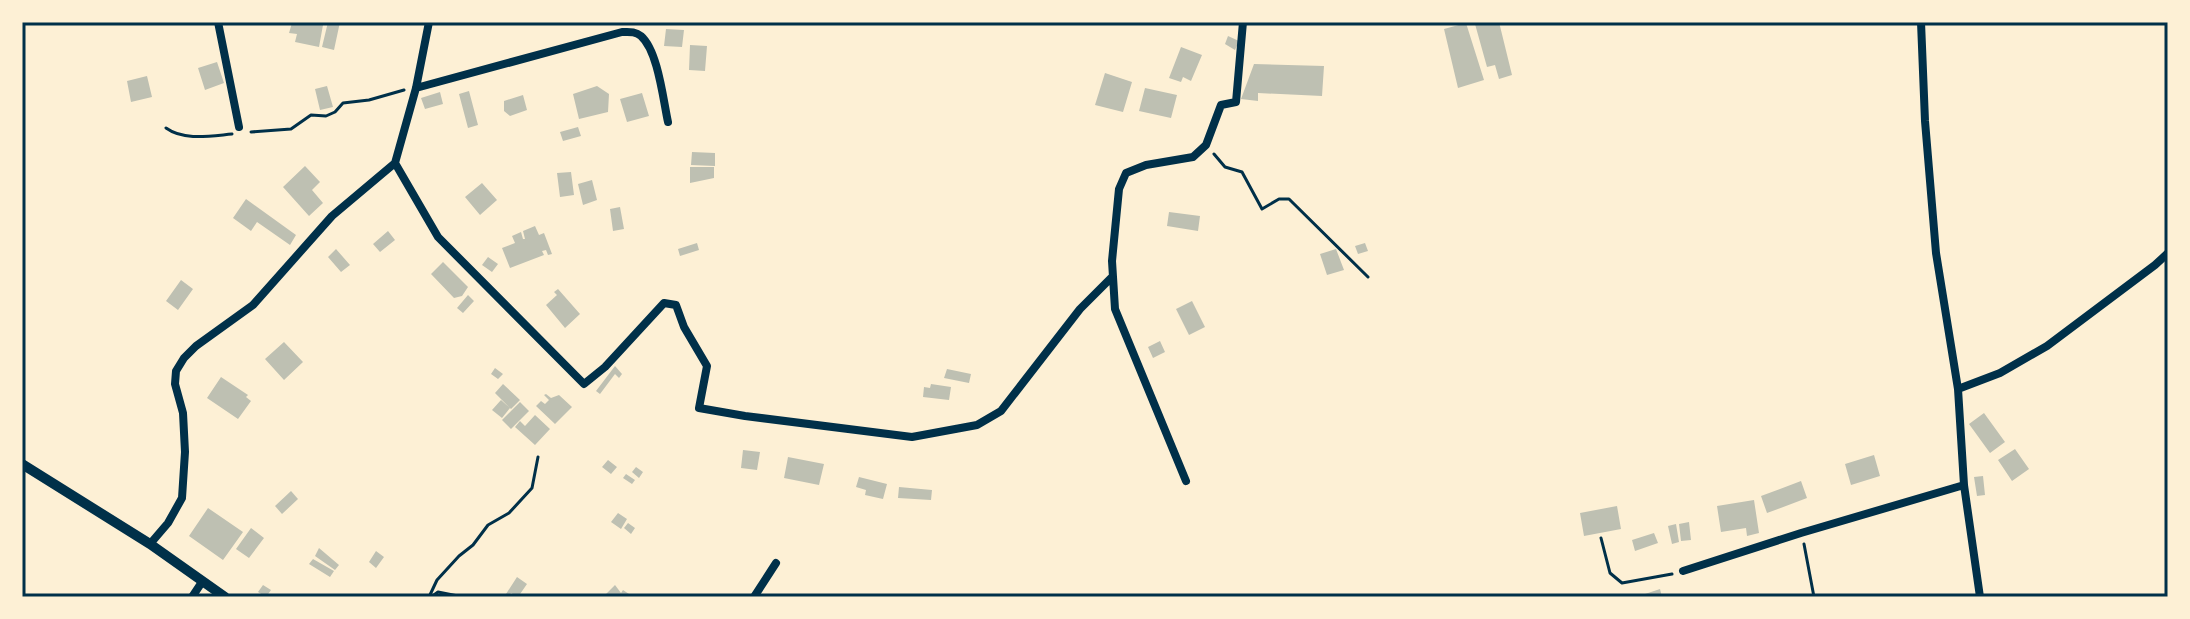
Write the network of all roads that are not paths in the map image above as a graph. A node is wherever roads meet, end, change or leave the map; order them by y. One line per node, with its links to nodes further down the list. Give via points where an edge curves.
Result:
1 (218, 22): 7 (street)
2 (429, 22): 5 (street)
3 (1243, 22): 10 (street, via 1236,102 1221,105 1206,145 1193,157 1126,173 1119,189)
4 (1921, 22): 11 (street, via 1936,253)
5 (416, 88): 6 (street, via 633,32 652,52); 8 (street)
6 (668, 122)
7 (239, 127)
8 (395, 163): 10 (street, via 438,237 584,384 664,303 676,305 707,366 699,408 745,416 912,437 977,425 1001,411 1080,309); 15 (street, via 332,216 253,305 184,358 175,384 183,413 182,498)
9 (2168, 253): 11 (street, via 2047,346)
10 (1111, 278): 13 (street, via 1115,309)
11 (1958, 389): 14 (street)
12 (22, 464): 15 (street)
13 (1186, 481)
14 (1964, 485): 17 (street); 22 (street)
15 (150, 544): 18 (street)
16 (776, 563): 21 (street)
17 (1683, 571)
18 (202, 582): 19 (street); 20 (street)
19 (192, 597)
20 (225, 597)
21 (754, 597)
22 (1980, 597)

